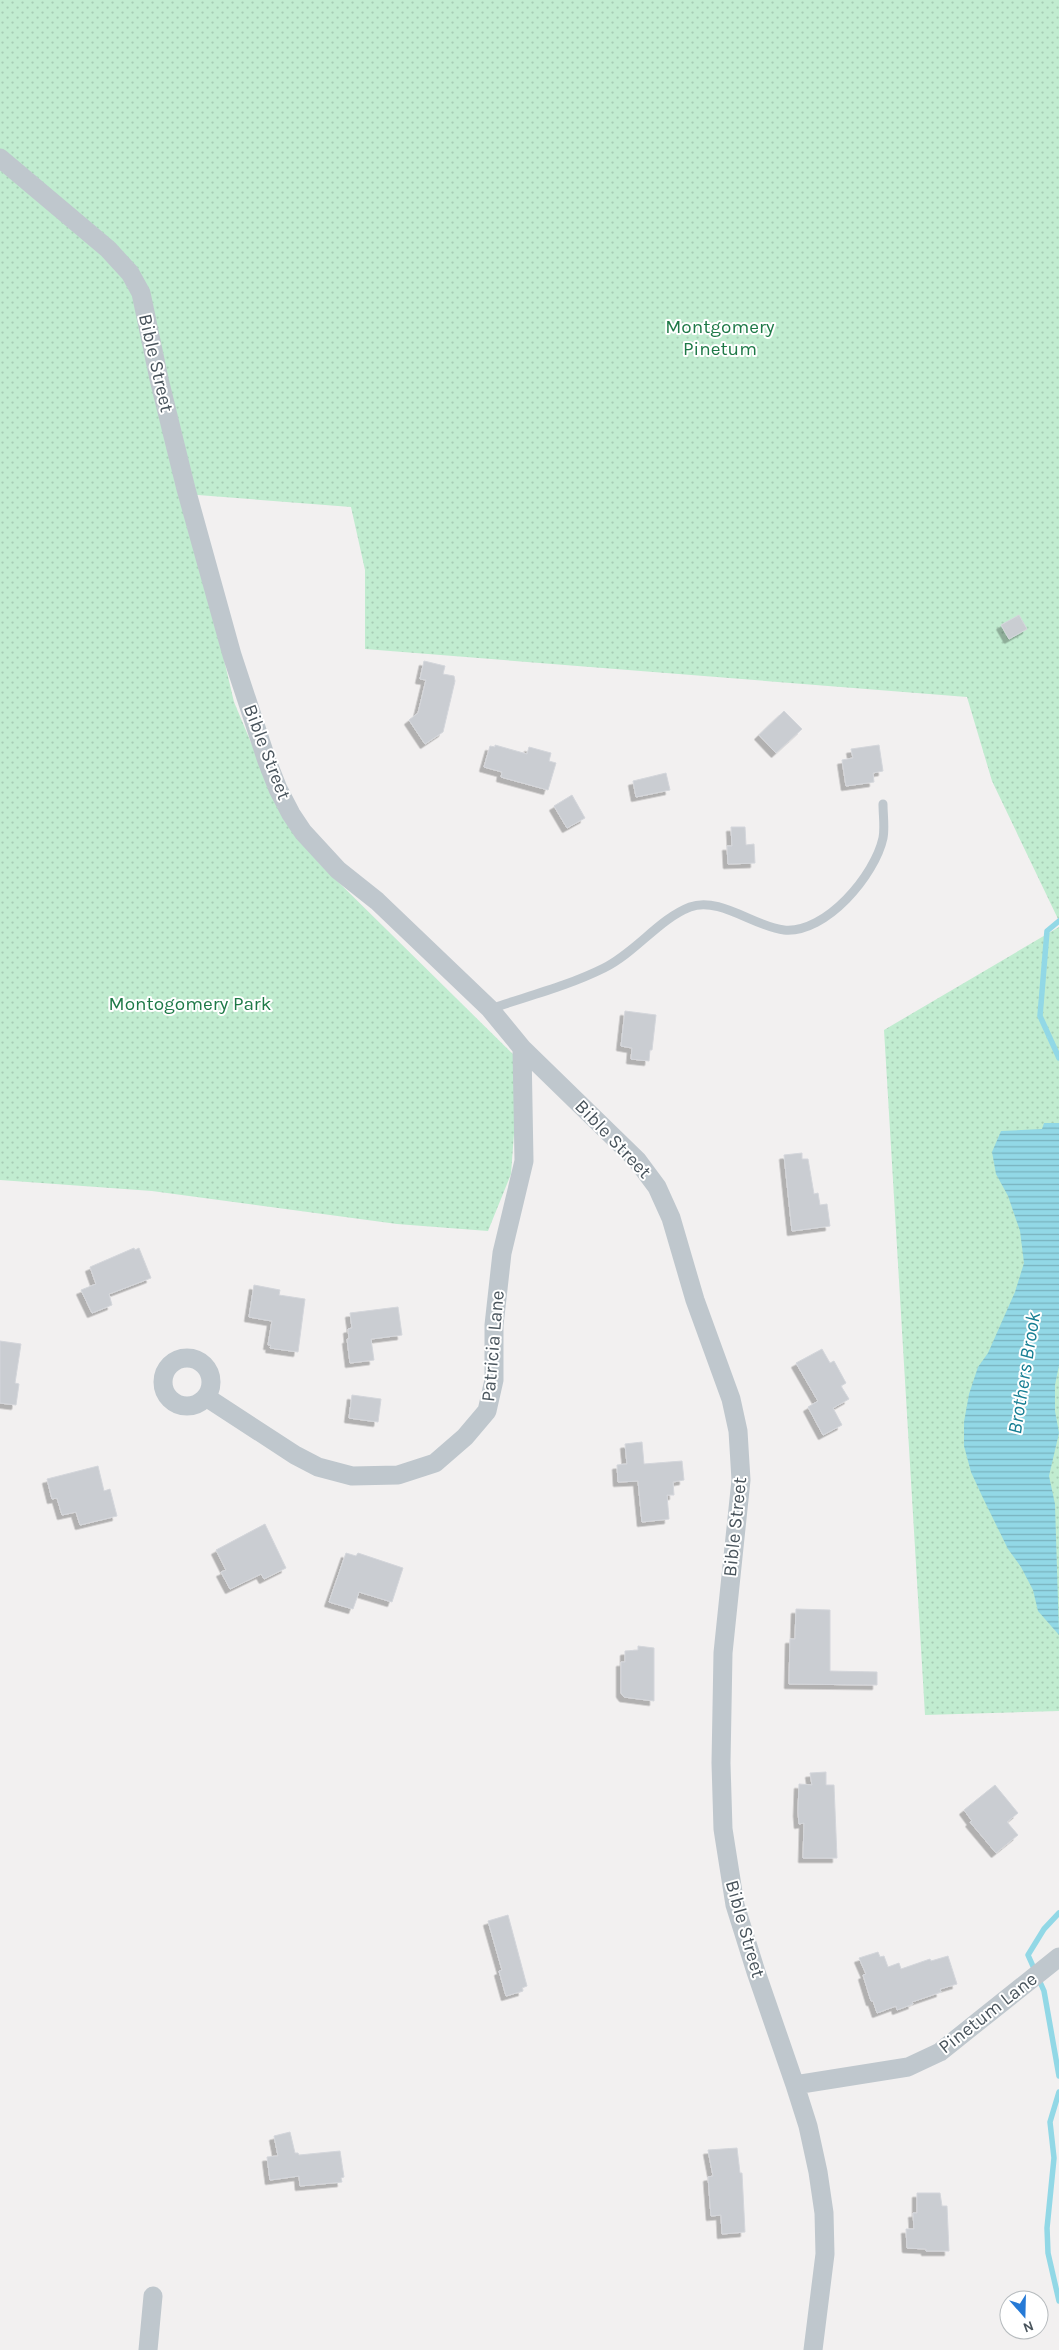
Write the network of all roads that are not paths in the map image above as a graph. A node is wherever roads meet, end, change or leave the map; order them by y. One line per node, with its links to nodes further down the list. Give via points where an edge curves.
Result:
1 (0, 158): 3 (street, Bible Street, via 108,249 130,273 141,293 186,489 227,638 267,761 292,814 338,870 378,901)
2 (884, 804): 3 (lane, via 883,837 873,866 826,917 808,926 784,930 716,906 692,906 670,917 634,949 604,968)
3 (490, 1009): 4 (street, Bible Street)
4 (522, 1048): 5 (street, Patricia Lane, via 524,1160 502,1253 494,1325 494,1380 487,1411 465,1437 434,1463 398,1475 352,1476 318,1467 295,1455); 7 (street, Bible Street, via 631,1154 654,1182 671,1218 695,1300 731,1399 738,1432 741,1480 723,1653 722,1829 730,1882 740,1919)
5 (206, 1397)
6 (1053, 1961): 7 (street, Pinetum Lane, via 940,2052 908,2067)
7 (796, 2085): 10 (street, Bible Street, via 818,2172 825,2229 824,2272)
8 (153, 2296): 9 (street)
9 (148, 2350)
10 (813, 2350)

